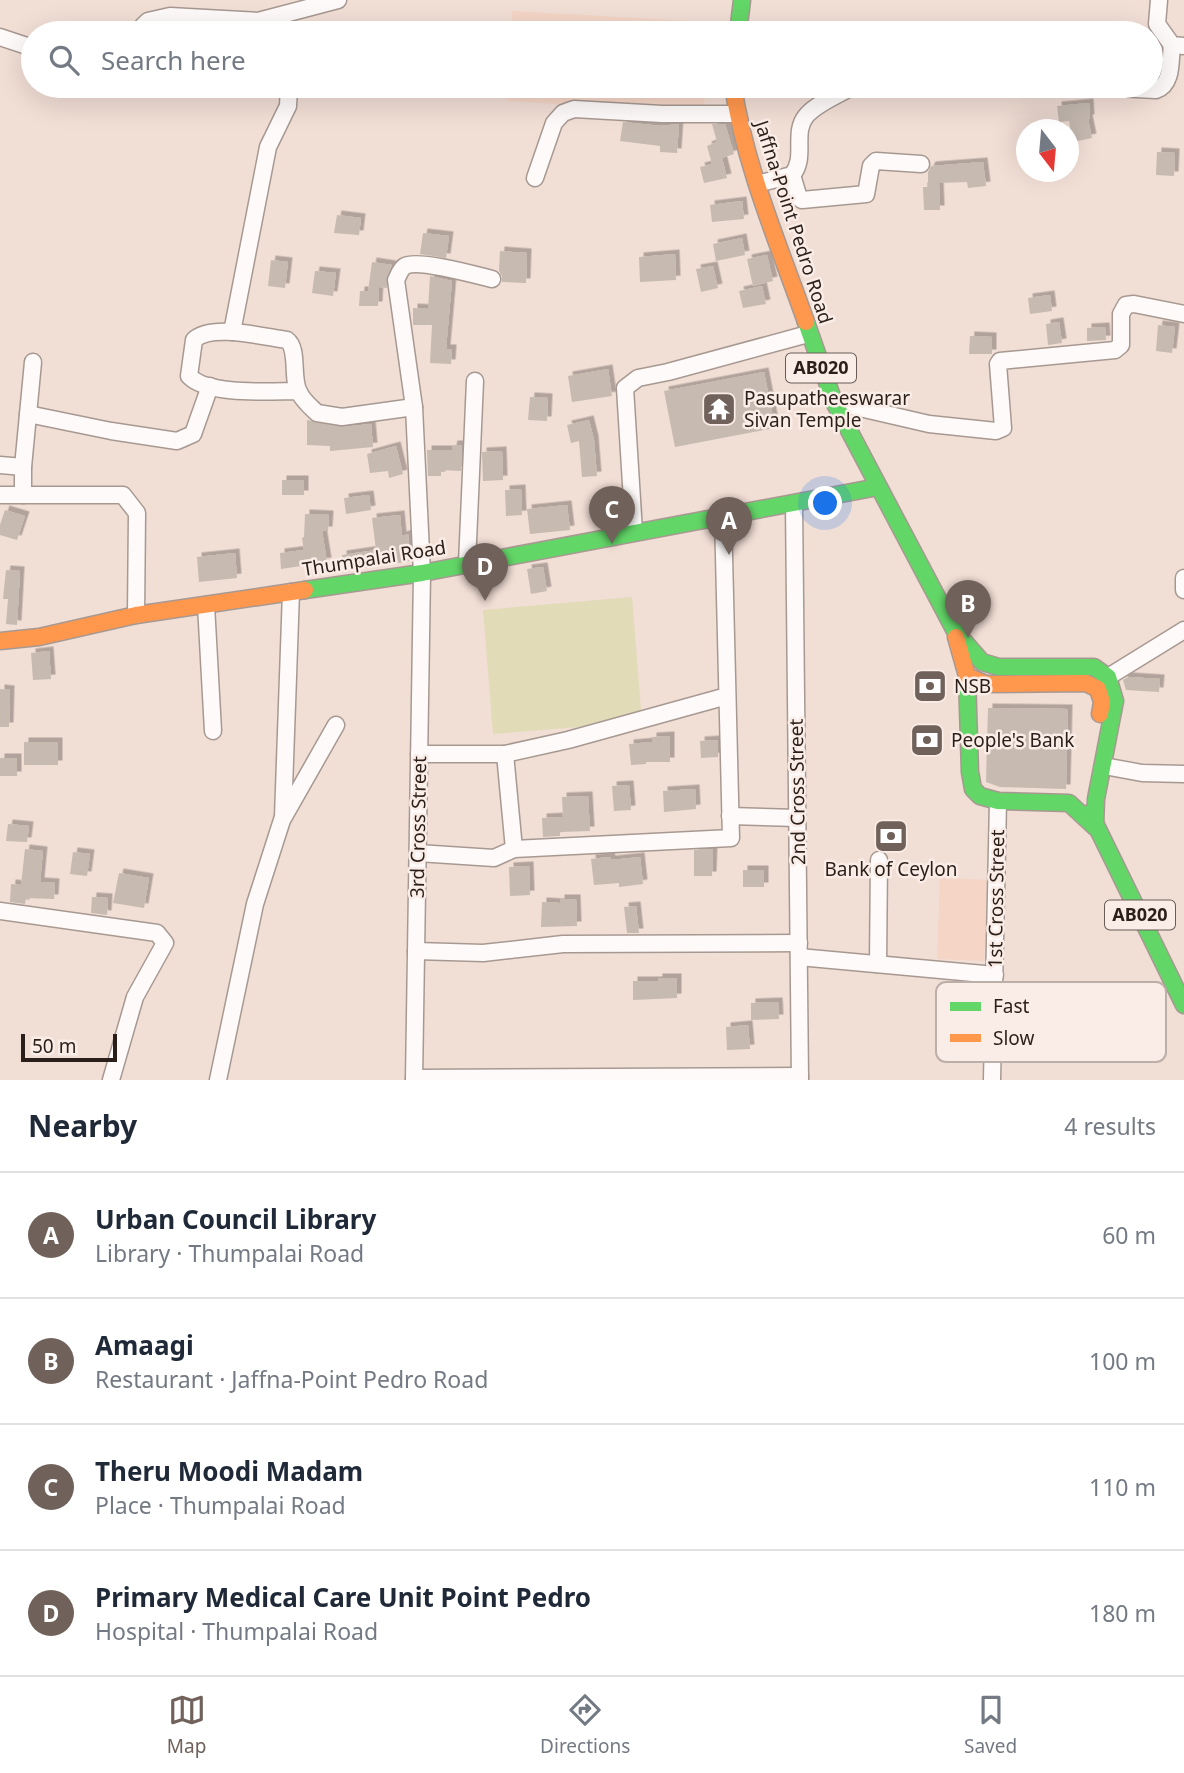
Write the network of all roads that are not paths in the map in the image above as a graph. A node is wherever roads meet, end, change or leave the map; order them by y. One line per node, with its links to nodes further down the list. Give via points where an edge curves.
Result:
1 (338, 0): 4 (street)
2 (742, 0): 9 (main road)
3 (1159, 0): 10 (street)
4 (285, 15): 6 (street); 8 (street)
5 (148, 21): 7 (street, via 170,16)
6 (258, 21)
7 (258, 21)
8 (285, 21)
9 (739, 21)
10 (1157, 21)
11 (1163, 30): 14 (street)
12 (0, 37): 13 (street)
13 (21, 44)
14 (1178, 45): 15 (street)
15 (1163, 88)
16 (288, 98): 26 (street, via 268,147)
17 (735, 98): 19 (main road, Jaffna-Point Pedro Road / AB020)
18 (832, 98): 21 (street, via 812,110 800,125 800,163)
19 (737, 114): 22 (street, via 574,109 554,123); 23 (main road, Jaffna-Point Pedro Road / AB020)
20 (921, 164): 21 (street, via 876,161 866,194 814,199 799,198)
21 (792, 175): 23 (street)
22 (535, 178)
23 (757, 184): 27 (main road, Jaffna-Point Pedro Road / AB020)
24 (492, 279): 33 (street, 3rd Cross Street, via 442,267 408,264 401,269 396,280)
25 (1184, 314): 32 (street, via 1126,305 1121,314 1121,345 1115,350 1000,361 1003,428 996,431 929,424)
26 (232, 332): 30 (street, via 205,333 194,340 189,376); 31 (street, via 291,342)
27 (808, 334): 32 (main road, Jaffna-Point Pedro Road / AB020); 42 (street, via 638,379 625,388)
28 (33, 362): 34 (street)
29 (475, 381): 43 (street)
30 (210, 386): 31 (street, via 253,392); 34 (street, via 192,434 177,441)
31 (298, 391): 33 (street, via 317,413 342,417)
32 (834, 402): 37 (main road, Jaffna-Point Pedro Road / AB020)
33 (414, 407): 44 (street, 3rd Cross Street)
34 (28, 414): 36 (street)
35 (0, 465): 36 (street)
36 (23, 467): 39 (street)
37 (878, 486): 40 (main road, Thumpalai Road); 51 (main road, Jaffna-Point Pedro Road / AB020)
38 (0, 495): 39 (street)
39 (23, 495): 49 (street, via 123,495 137,513)
40 (794, 504): 41 (main road, Thumpalai Road); 64 (street, 2nd Cross Street)
41 (723, 516): 42 (main road, Thumpalai Road); 55 (street)
42 (634, 532): 43 (main road, Thumpalai Road)
43 (467, 564): 44 (main road, Thumpalai Road)
44 (422, 573): 47 (main road, Thumpalai Road); 58 (street, 3rd Cross Street)
45 (1184, 578): 46 (street)
46 (1184, 590)
47 (291, 592): 48 (main road, Thumpalai Road); 65 (street)
48 (206, 605): 49 (main road, Thumpalai Road); 57 (street)
49 (136, 615): 52 (main road, Thumpalai Road)
50 (1184, 630): 54 (street)
51 (955, 631): 53 (main road, Jaffna-Point Pedro Road / AB020); 54 (main road, Jaffna-Point Pedro Road / AB020, via 982,662 999,667 1094,667)
52 (0, 641)
53 (967, 676): 62 (main road, Jaffna-Point Pedro Road / AB020, via 974,789 980,796); 66 (main road, AB020, via 986,684 1086,684 1098,689 1102,702 1084,796)
54 (1108, 677): 60 (main road, AB020, via 1115,701)
55 (727, 696): 59 (street); 63 (street)
56 (337, 725): 65 (street)
57 (213, 731)
58 (419, 754): 59 (street); 68 (street, 3rd Cross Street)
59 (505, 754): 67 (street)
60 (1104, 766): 61 (street); 66 (main road, AB020, via 1096,799)
61 (1184, 774)
62 (998, 801): 66 (main road, AB020, via 1069,803); 74 (street, 1st Cross Street)
63 (730, 816): 64 (street); 67 (street, via 731,838)
64 (797, 818): 71 (street, 2nd Cross Street)
65 (282, 820): 81 (street, via 255,904)
66 (1096, 827): 76 (main road, AB020)
67 (514, 849): 68 (street, via 494,858)
68 (418, 853): 72 (street, 3rd Cross Street)
69 (879, 860): 73 (street)
70 (0, 911): 80 (street, via 157,933 165,943 135,997)
71 (799, 950): 72 (street, via 564,944 483,953); 73 (street); 78 (street, 2nd Cross Street)
72 (416, 951): 79 (street, 3rd Cross Street)
73 (878, 964): 74 (street)
74 (995, 975): 75 (street, 1st Cross Street)
75 (995, 982)
76 (1182, 997)
77 (993, 1062): 82 (street, 1st Cross Street)
78 (800, 1078): 79 (street)
79 (414, 1079)
80 (111, 1080)
81 (218, 1080)
82 (992, 1080)

